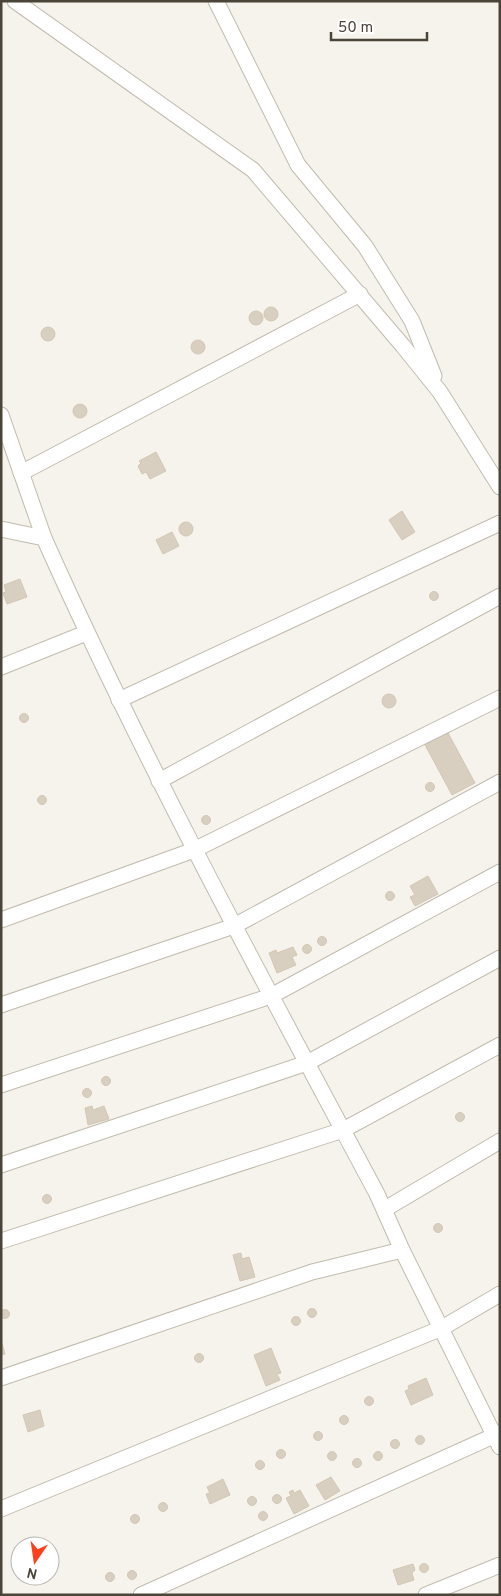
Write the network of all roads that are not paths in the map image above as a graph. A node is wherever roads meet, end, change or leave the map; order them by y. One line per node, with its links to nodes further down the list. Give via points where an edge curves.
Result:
1 (15, 1): 3 (street, via 253,170)
2 (216, 1): 4 (street, via 298,165 365,246 412,320)
3 (360, 294): 4 (street); 6 (street)
4 (440, 392): 7 (street)
5 (1, 415): 6 (street)
6 (21, 473): 10 (street)
7 (500, 488)
8 (500, 523): 15 (street)
9 (1, 529): 10 (street)
10 (44, 538): 12 (street)
11 (500, 596): 16 (street)
12 (86, 633): 13 (street); 15 (street)
13 (1, 667)
14 (500, 698): 18 (street)
15 (119, 700): 16 (street)
16 (159, 781): 18 (street)
17 (500, 782): 21 (street)
18 (194, 850): 20 (street); 21 (street)
19 (500, 872): 23 (street)
20 (1, 920)
21 (234, 926): 23 (street); 24 (street)
22 (500, 958): 26 (street)
23 (271, 996): 26 (street); 27 (street)
24 (1, 1005)
25 (500, 1045): 28 (street)
26 (307, 1063): 28 (street); 30 (street)
27 (1, 1085)
28 (343, 1130): 31 (street); 32 (street)
29 (500, 1141): 31 (street)
30 (1, 1165)
31 (384, 1209): 33 (street)
32 (1, 1240)
33 (402, 1250): 35 (street); 36 (street, via 312,1272)
34 (500, 1294): 35 (street)
35 (442, 1328): 37 (street); 38 (street)
36 (1, 1378)
37 (498, 1439): 40 (street)
38 (1, 1508)
39 (500, 1566): 41 (street)
40 (140, 1595)
41 (426, 1595)

